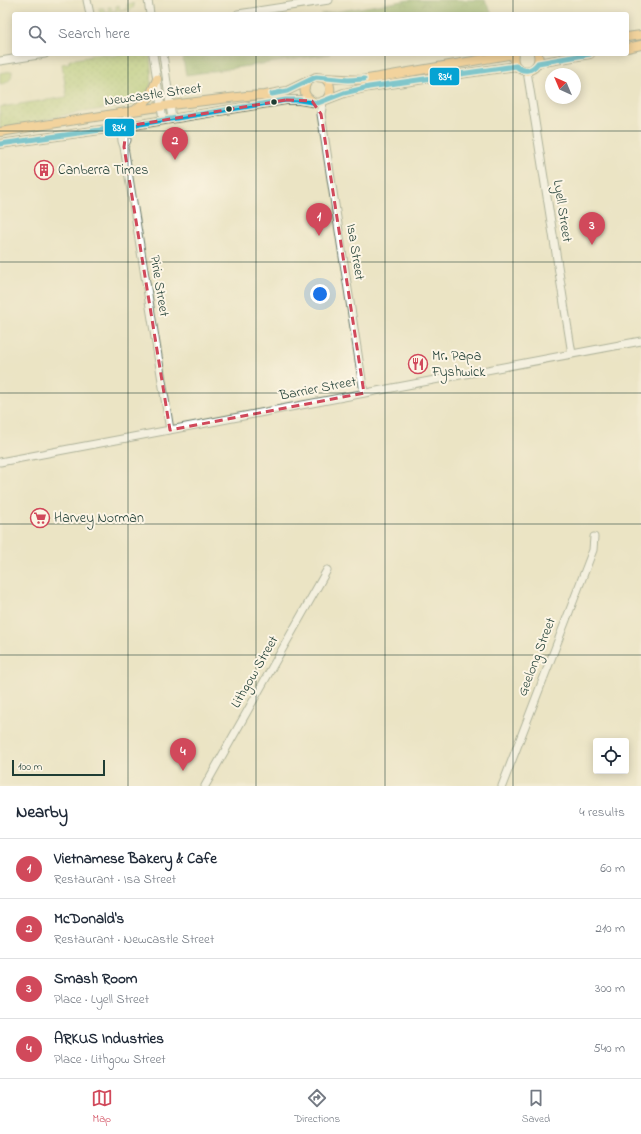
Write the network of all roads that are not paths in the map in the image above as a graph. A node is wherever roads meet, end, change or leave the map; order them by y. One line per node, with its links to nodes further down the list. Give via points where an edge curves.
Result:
1 (88, 0): 4 (street)
2 (148, 0): 5 (street)
3 (329, 0): 6 (street)
4 (90, 12)
5 (150, 12)
6 (251, 12)
7 (641, 35): 8 (main road)
8 (629, 37)
9 (641, 45): 10 (main road)
10 (629, 48)
11 (32, 56): 18 (street)
12 (153, 56): 23 (street)
13 (163, 56): 27 (street)
14 (502, 56): 22 (main road, Newcastle Street, via 362,80)
15 (514, 56): 20 (main road)
16 (538, 56): 19 (main road)
17 (578, 56): 19 (main road)
18 (0, 61)
19 (538, 63): 21 (main road)
20 (516, 66): 21 (main road); 25 (main road, Newcastle Street, via 370,87)
21 (527, 71): 38 (street, Lyell Street)
22 (324, 78): 24 (main road, Newcastle Street, via 316,77); 25 (main road, via 330,89)
23 (157, 79): 28 (street); 29 (main road, via 149,98)
24 (308, 81): 26 (main road, via 304,92); 27 (main road, Newcastle Street, via 271,94)
25 (324, 101): 26 (main road, Newcastle Street); 30 (street, Isa Street)
26 (312, 102): 30 (street, Isa Street); 32 (main road, Newcastle Street, via 286,100)
27 (171, 105): 28 (main road, Newcastle Street); 32 (street)
28 (161, 106): 29 (main road, Newcastle Street); 33 (street)
29 (133, 111): 31 (main road, Newcastle Street); 34 (street)
30 (321, 114): 39 (street, Isa Street)
31 (106, 115): 34 (street); 35 (main road, Newcastle Street)
32 (172, 119): 33 (main road, Newcastle Street)
33 (163, 120): 34 (main road, Newcastle Street)
34 (122, 127): 36 (main road, Newcastle Street); 40 (street, Pirie Street, via 126,131 124,147)
35 (0, 132)
36 (0, 144)
37 (641, 341): 38 (street, Barrier Street)
38 (572, 354): 39 (street, Barrier Street)
39 (364, 393): 40 (street, Barrier Street)
40 (170, 430): 41 (street, Barrier Street)
41 (0, 462)
42 (594, 537): 45 (street, Geelong Street, via 592,550)
43 (328, 570): 44 (street, Lithgow Street)
44 (205, 786)
45 (502, 786)

